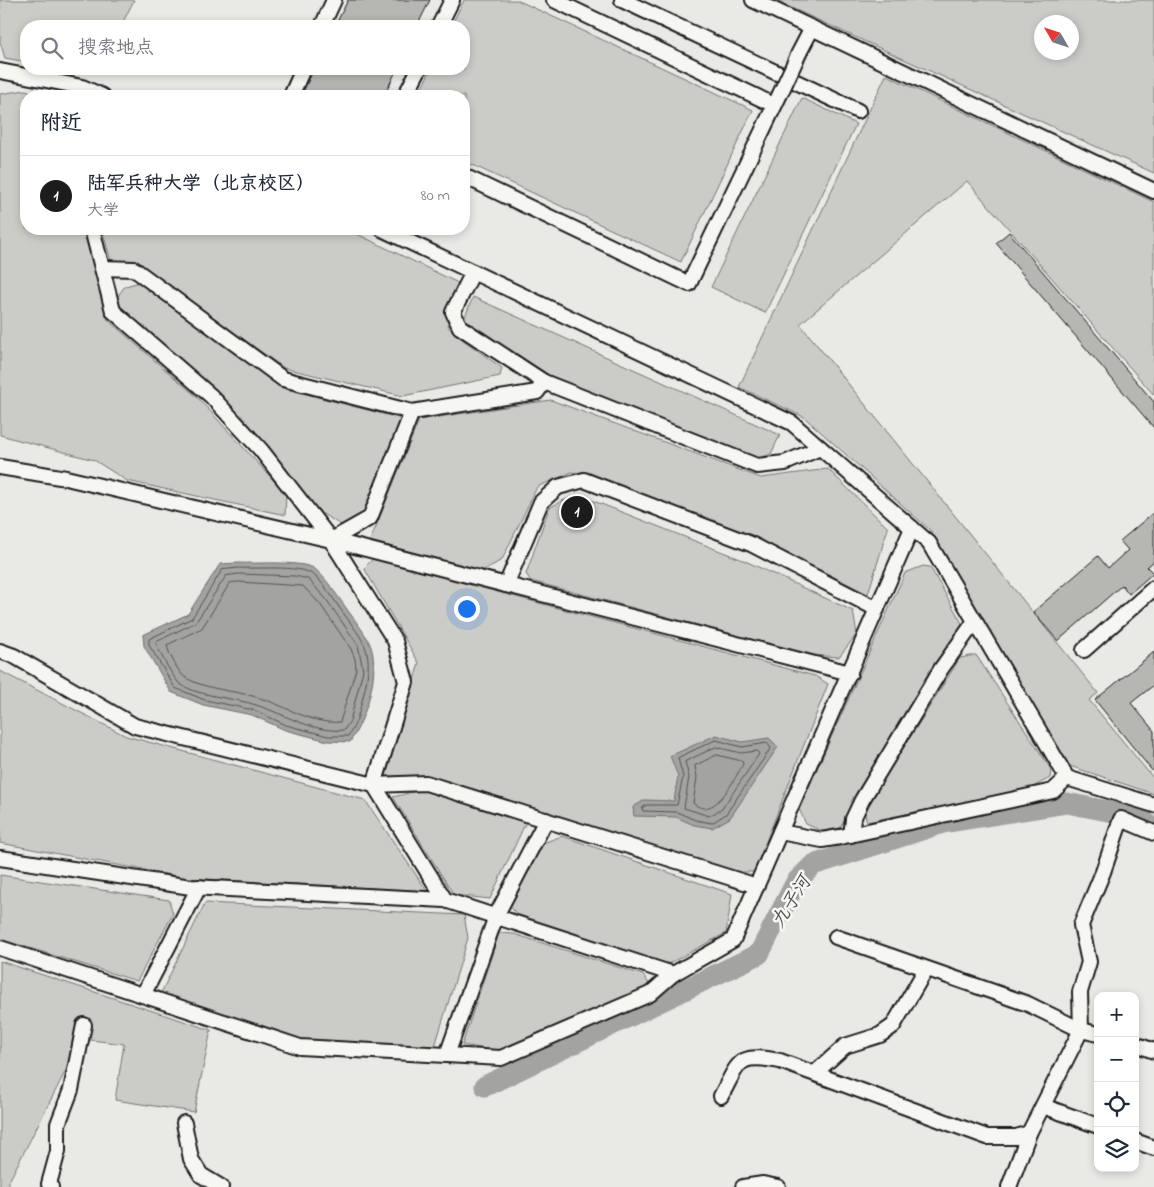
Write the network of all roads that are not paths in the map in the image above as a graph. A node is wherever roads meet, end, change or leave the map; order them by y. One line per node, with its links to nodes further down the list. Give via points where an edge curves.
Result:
1 (334, 0): 6 (street)
2 (452, 0): 7 (street)
3 (554, 0): 17 (street)
4 (622, 0): 18 (street)
5 (753, 0): 8 (street)
6 (325, 20)
7 (442, 20)
8 (812, 28): 17 (street, bridge); 20 (street)
9 (0, 71): 12 (street)
10 (300, 75): 15 (street)
11 (416, 75): 16 (street)
12 (54, 82): 13 (street); 14 (street)
13 (56, 90)
14 (89, 90)
15 (294, 90)
16 (408, 90)
17 (774, 105): 19 (street, via 689,284)
18 (858, 111)
19 (470, 179)
20 (1154, 191)
21 (94, 235): 23 (street)
22 (395, 235): 24 (street)
23 (102, 268): 26 (street, via 134,269 283,379); 30 (street, via 113,311 211,396 260,450)
24 (473, 272): 25 (street, via 452,312 460,327); 27 (street, via 792,423)
25 (544, 382): 26 (street, via 537,392); 27 (street, via 757,466 785,463)
26 (412, 412): 30 (street, via 370,518)
27 (820, 448): 29 (street)
28 (0, 467): 30 (street, via 66,478)
29 (912, 528): 33 (street); 34 (street, via 929,543)
30 (330, 540): 31 (street); 39 (street, via 395,641 406,682)
31 (506, 585): 33 (street, via 541,502 558,487 584,480 751,544); 37 (street)
32 (1152, 595): 35 (street)
33 (877, 609): 37 (street)
34 (975, 620): 38 (street); 44 (street, via 941,669 862,800 853,819)
35 (1084, 650)
36 (0, 651): 39 (street, via 135,726)
37 (850, 673): 42 (street)
38 (1067, 778): 40 (street); 44 (street, via 1053,791)
39 (374, 785): 41 (street, via 426,783); 48 (street)
40 (1154, 805)
41 (546, 820): 46 (street); 49 (street)
42 (780, 832): 44 (street, via 822,840); 46 (street)
43 (1154, 833): 56 (street, via 1121,819 1081,924 1089,962 1080,992)
44 (851, 835)
45 (0, 858): 47 (street)
46 (757, 886): 53 (street, via 733,940)
47 (199, 887): 48 (street); 54 (street)
48 (445, 900): 49 (street)
49 (496, 916): 53 (street); 60 (street)
50 (836, 937): 52 (street)
51 (0, 948): 54 (street)
52 (926, 969): 56 (street, via 1028,1004); 61 (street, via 893,1026 880,1035 845,1046)
53 (673, 974): 60 (street, via 650,994 502,1058)
54 (143, 995): 60 (street, via 300,1047)
55 (84, 1025): 69 (street, via 71,1090 58,1124 58,1150 49,1184)
56 (1081, 1030): 57 (street); 63 (street)
57 (1094, 1033)
58 (1139, 1045): 59 (street)
59 (1154, 1051)
60 (448, 1055)
61 (815, 1073): 62 (street, via 780,1060 753,1056 738,1064); 66 (street, via 987,1137 1016,1137)
62 (721, 1096)
63 (1043, 1106): 65 (street); 66 (street)
64 (184, 1123): 70 (street, via 191,1159 201,1174)
65 (1094, 1125)
66 (1029, 1133): 73 (street)
67 (1139, 1142): 68 (street)
68 (1154, 1148)
69 (51, 1187)
70 (221, 1187)
71 (743, 1187): 72 (street, via 763,1184)
72 (778, 1187)
73 (1009, 1187)

